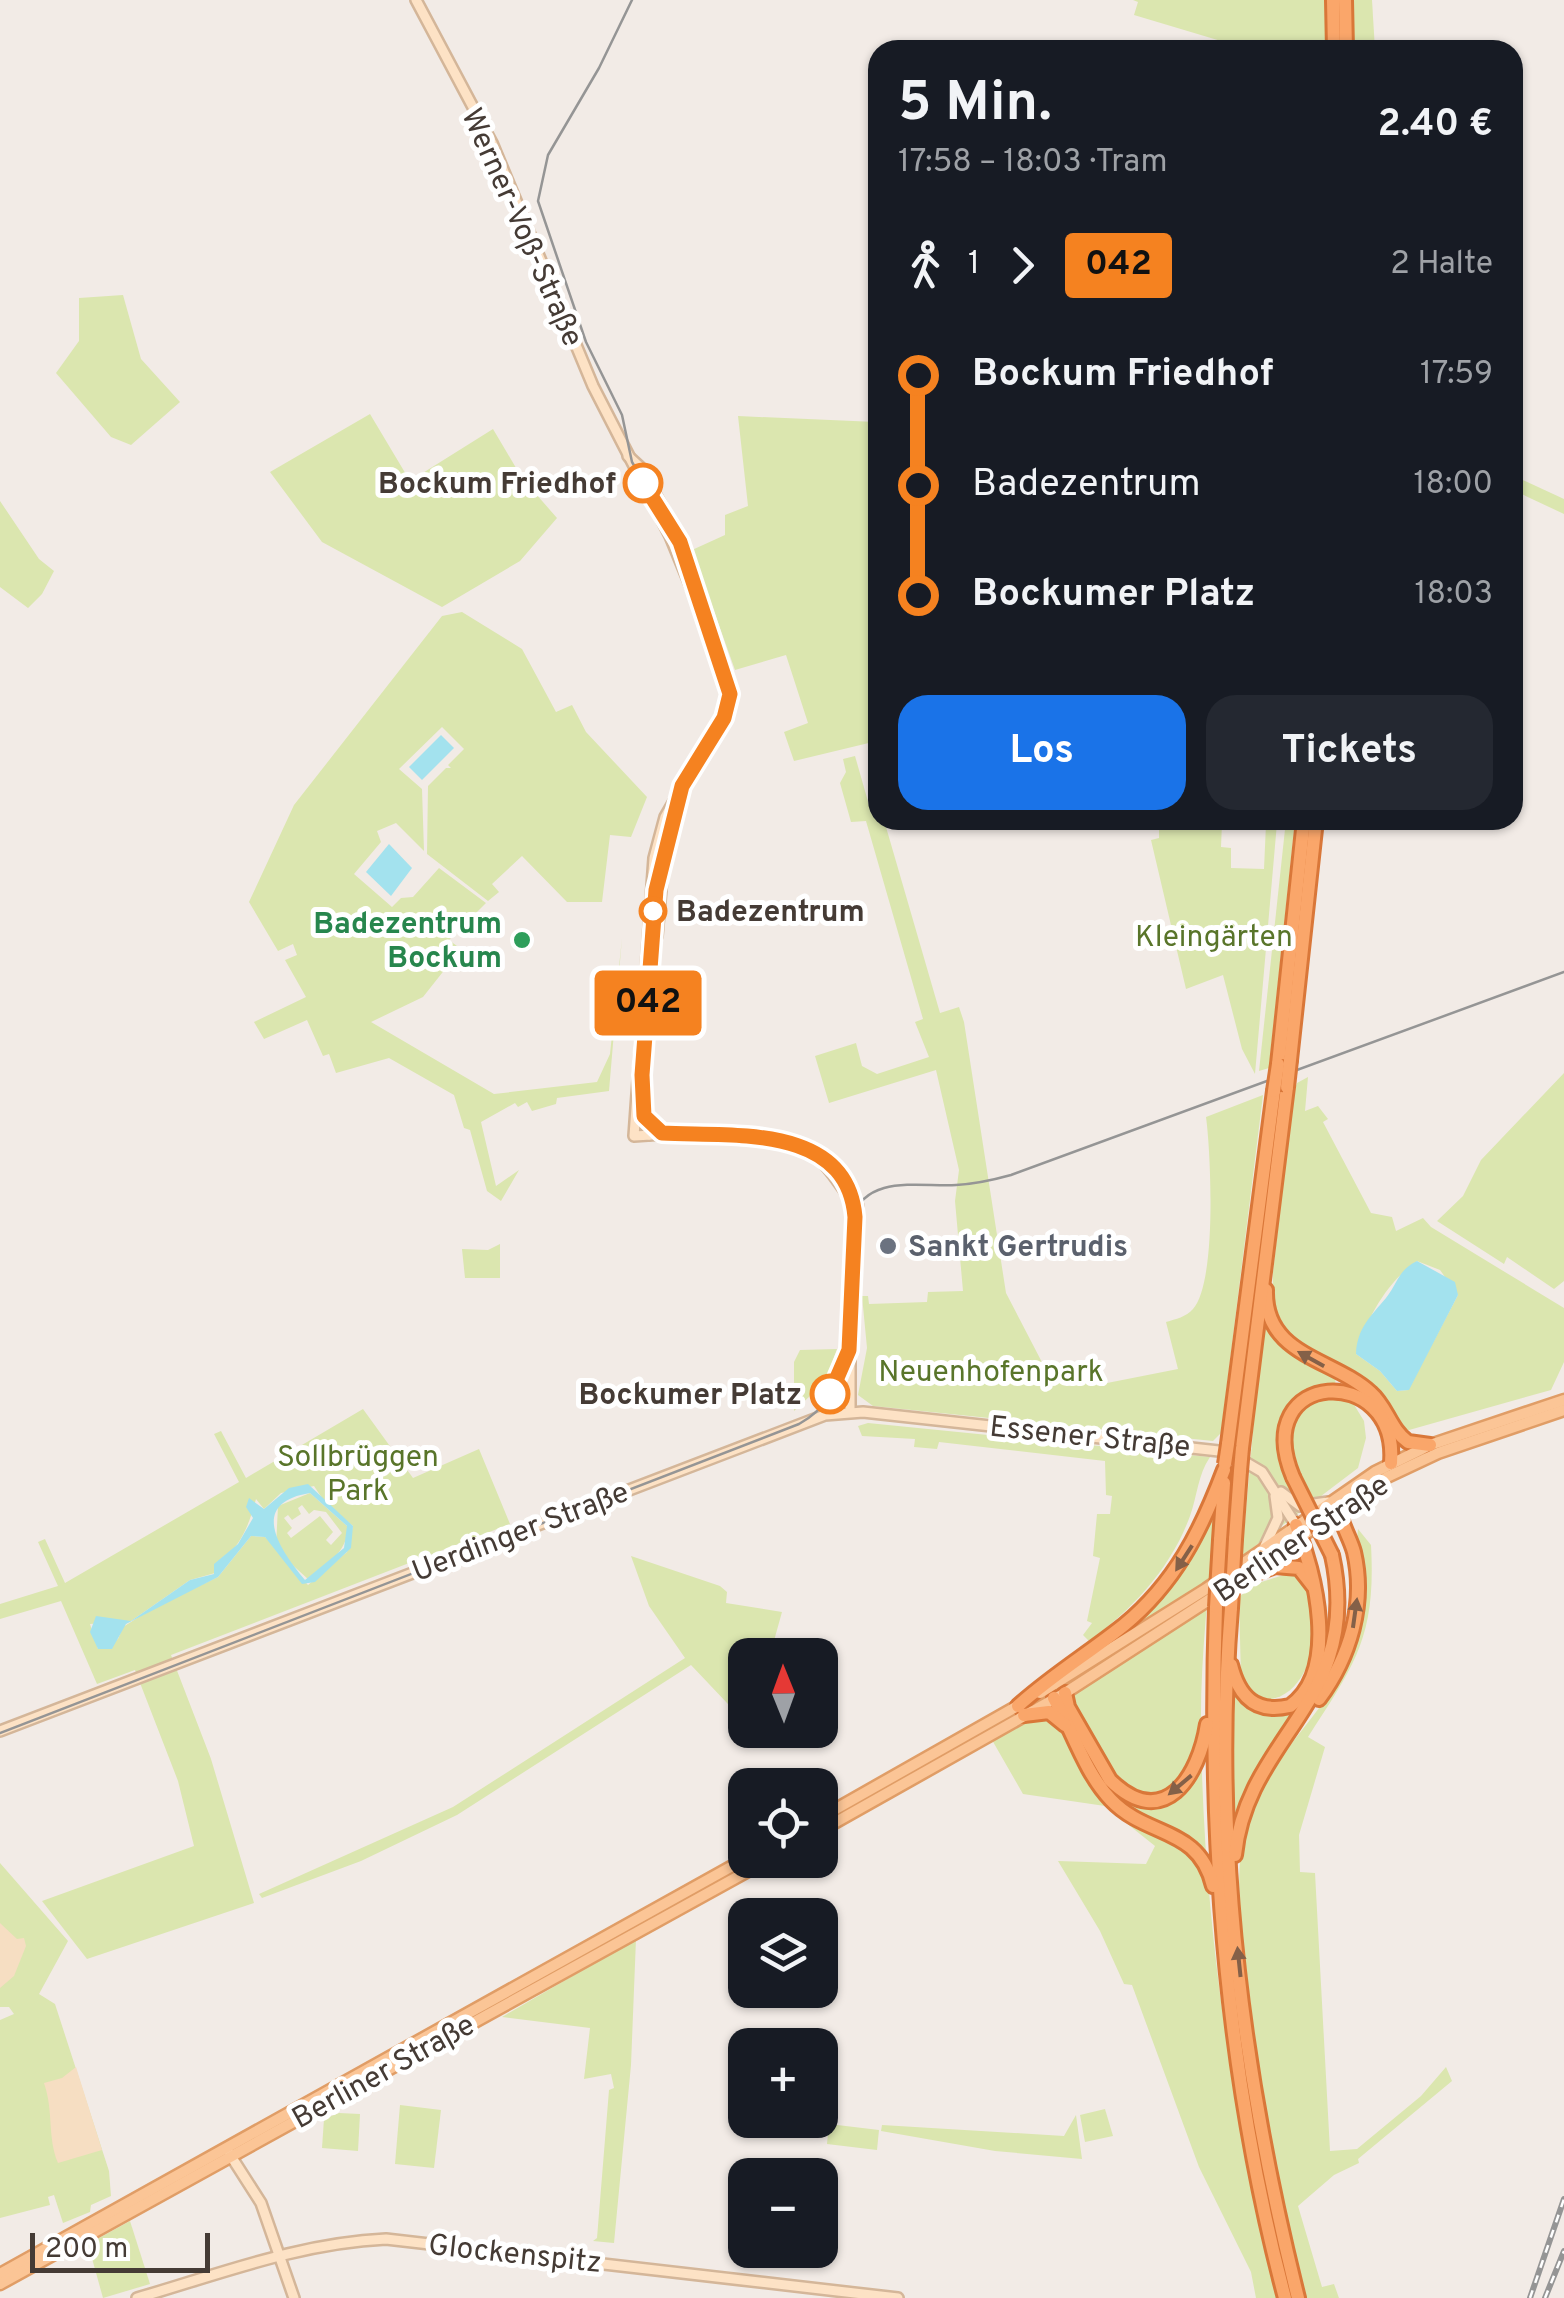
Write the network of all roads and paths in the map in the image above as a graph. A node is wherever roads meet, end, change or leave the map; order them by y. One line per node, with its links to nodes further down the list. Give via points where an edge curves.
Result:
1 (416, 0): 9 (main road, Werner-Voß-Straße, via 492,144 588,376 678,534 727,684 728,702 665,817 654,858)
2 (1333, 0): 4 (highway)
3 (1345, 0): 5 (highway)
4 (1334, 40)
5 (1346, 40)
6 (1303, 830): 8 (highway)
7 (1315, 830): 8 (highway)
8 (1284, 1062): 10 (highway, bridge)
9 (640, 1076): 11 (main road); 11 (main road, via 634,1136)
10 (1280, 1089): 12 (highway); 17 (highway)
11 (649, 1135): 15 (main road, via 796,1146 822,1161 858,1206)
12 (1264, 1261): 16 (highway, one-way to 12, via 1402,1438 1366,1389 1280,1336 1268,1310); 17 (highway)
13 (1564, 1400): 16 (main road, Berliner Straße)
14 (1564, 1410): 21 (main road, Berliner Straße, via 1438,1453)
15 (850, 1412): 20 (main road, Essener Straße, via 1214,1448 1251,1464); 31 (main road, Uerdinger Straße, via 774,1432)
16 (1430, 1445): 18 (main road, Berliner Straße)
17 (1235, 1446): 19 (highway, bridge); 25 (highway, bridge, via 1240,1471)
18 (1391, 1463): 21 (main road, Berliner Straße); 32 (highway, bridge, via 1390,1442 1359,1396 1332,1389 1304,1399 1286,1422 1292,1477 1332,1555 1339,1593 1331,1657)
19 (1225, 1467): 28 (highway, bridge); 29 (highway, one-way to 29, via 1195,1541 1160,1591)
20 (1272, 1483): 21 (main road, via 1300,1506); 22 (main road, Essener Straße); 23 (main road, via 1278,1518)
21 (1334, 1505): 22 (main road, Berliner Straße); 32 (highway, one-way to 21, via 1330,1685 1354,1628 1357,1566)
22 (1298, 1530): 23 (main road, Berliner Straße); 24 (main road, Berliner Straße); 26 (highway)
23 (1262, 1551): 27 (main road, Berliner Straße)
24 (1243, 1578): 26 (highway, via 1275,1566 1298,1568 1309,1576); 27 (main road, Berliner Straße)
25 (1232, 1608): 26 (highway, via 1235,1682 1251,1702 1276,1709 1290,1706 1309,1686); 37 (highway, via 1225,1734)
26 (1318, 1611)
27 (1056, 1691): 28 (highway, one-way to 27, via 1196,1771 1172,1795 1146,1799 1110,1780); 29 (main road, Berliner Straße); 30 (highway)
28 (1213, 1697): 38 (highway)
29 (1021, 1710): 30 (highway, via 1049,1712); 33 (main road, Berliner Straße); 34 (main road, Berliner Straße)
30 (1070, 1730): 38 (highway, via 1113,1802 1181,1839 1206,1862)
31 (0, 1731)
32 (1275, 1757): 37 (highway, via 1245,1812)
33 (838, 1808)
34 (838, 1820)
35 (728, 1869): 39 (main road, Berliner Straße)
36 (735, 1878): 39 (main road, Berliner Straße)
37 (1232, 1887): 40 (highway, one-way to 37, via 1246,2037)
38 (1223, 1942): 40 (highway, via 1265,2216)
39 (227, 2152): 41 (main road, via 254,2188); 42 (main road, Berliner Straße); 43 (main road, Berliner Straße)
40 (1277, 2240): 47 (highway); 48 (highway)
41 (280, 2254): 44 (main road, Glockenspitz); 45 (main road); 46 (main road, Glockenspitz, via 386,2239)
42 (0, 2274)
43 (0, 2284)
44 (137, 2298)
45 (294, 2298)
46 (898, 2298)
47 (1285, 2298)
48 (1298, 2298)

